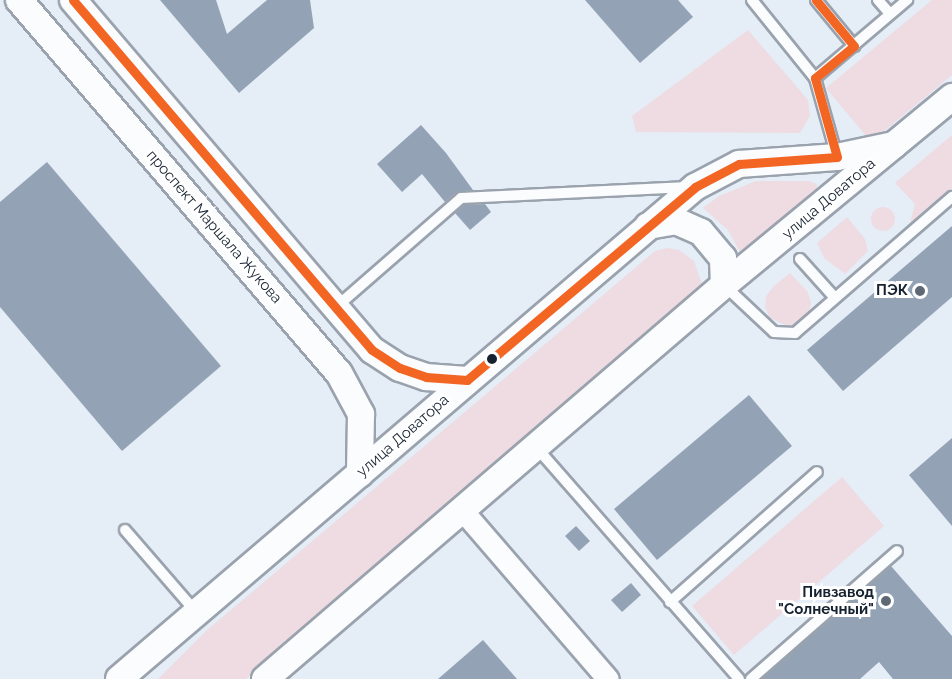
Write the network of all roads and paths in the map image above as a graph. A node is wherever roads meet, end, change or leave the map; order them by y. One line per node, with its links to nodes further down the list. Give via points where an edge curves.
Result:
1 (19, 0): 23 (street, проспект Маршала Жукова, via 339,374 361,414)
2 (73, 0): 19 (street)
3 (752, 0): 9 (lane)
4 (816, 0): 8 (lane)
5 (878, 0): 7 (lane)
6 (907, 0): 7 (lane)
7 (890, 14): 8 (lane)
8 (854, 46): 9 (lane)
9 (815, 78): 12 (lane)
10 (952, 97): 11 (street, улица Доватора)
11 (894, 145): 12 (street, улица Доватора); 17 (street, улица Доватора)
12 (837, 157): 13 (street, улица Доватора, via 739,164)
13 (695, 187): 15 (street, улица Доватора); 19 (lane, via 461,198)
14 (952, 197): 18 (lane)
15 (648, 226): 17 (street, via 676,221 701,232 723,258); 20 (street, улица Доватора)
16 (800, 259): 18 (lane)
17 (724, 285): 18 (lane, via 774,332 795,333); 21 (street, улица Доватора)
18 (835, 298)
19 (334, 309): 20 (street, via 372,350 400,368)
20 (467, 381): 23 (street, улица Доватора)
21 (537, 447): 24 (street, улица Доватора); 27 (lane)
22 (818, 472): 27 (lane)
23 (360, 474): 28 (street, улица Доватора)
24 (462, 510): 30 (street, улица Доватора); 31 (street)
25 (125, 530): 28 (lane)
26 (897, 551): 33 (lane)
27 (670, 602): 32 (lane)
28 (197, 613): 29 (street, улица Доватора)
29 (119, 679)
30 (265, 679)
31 (608, 679)
32 (739, 679)
33 (751, 679)

